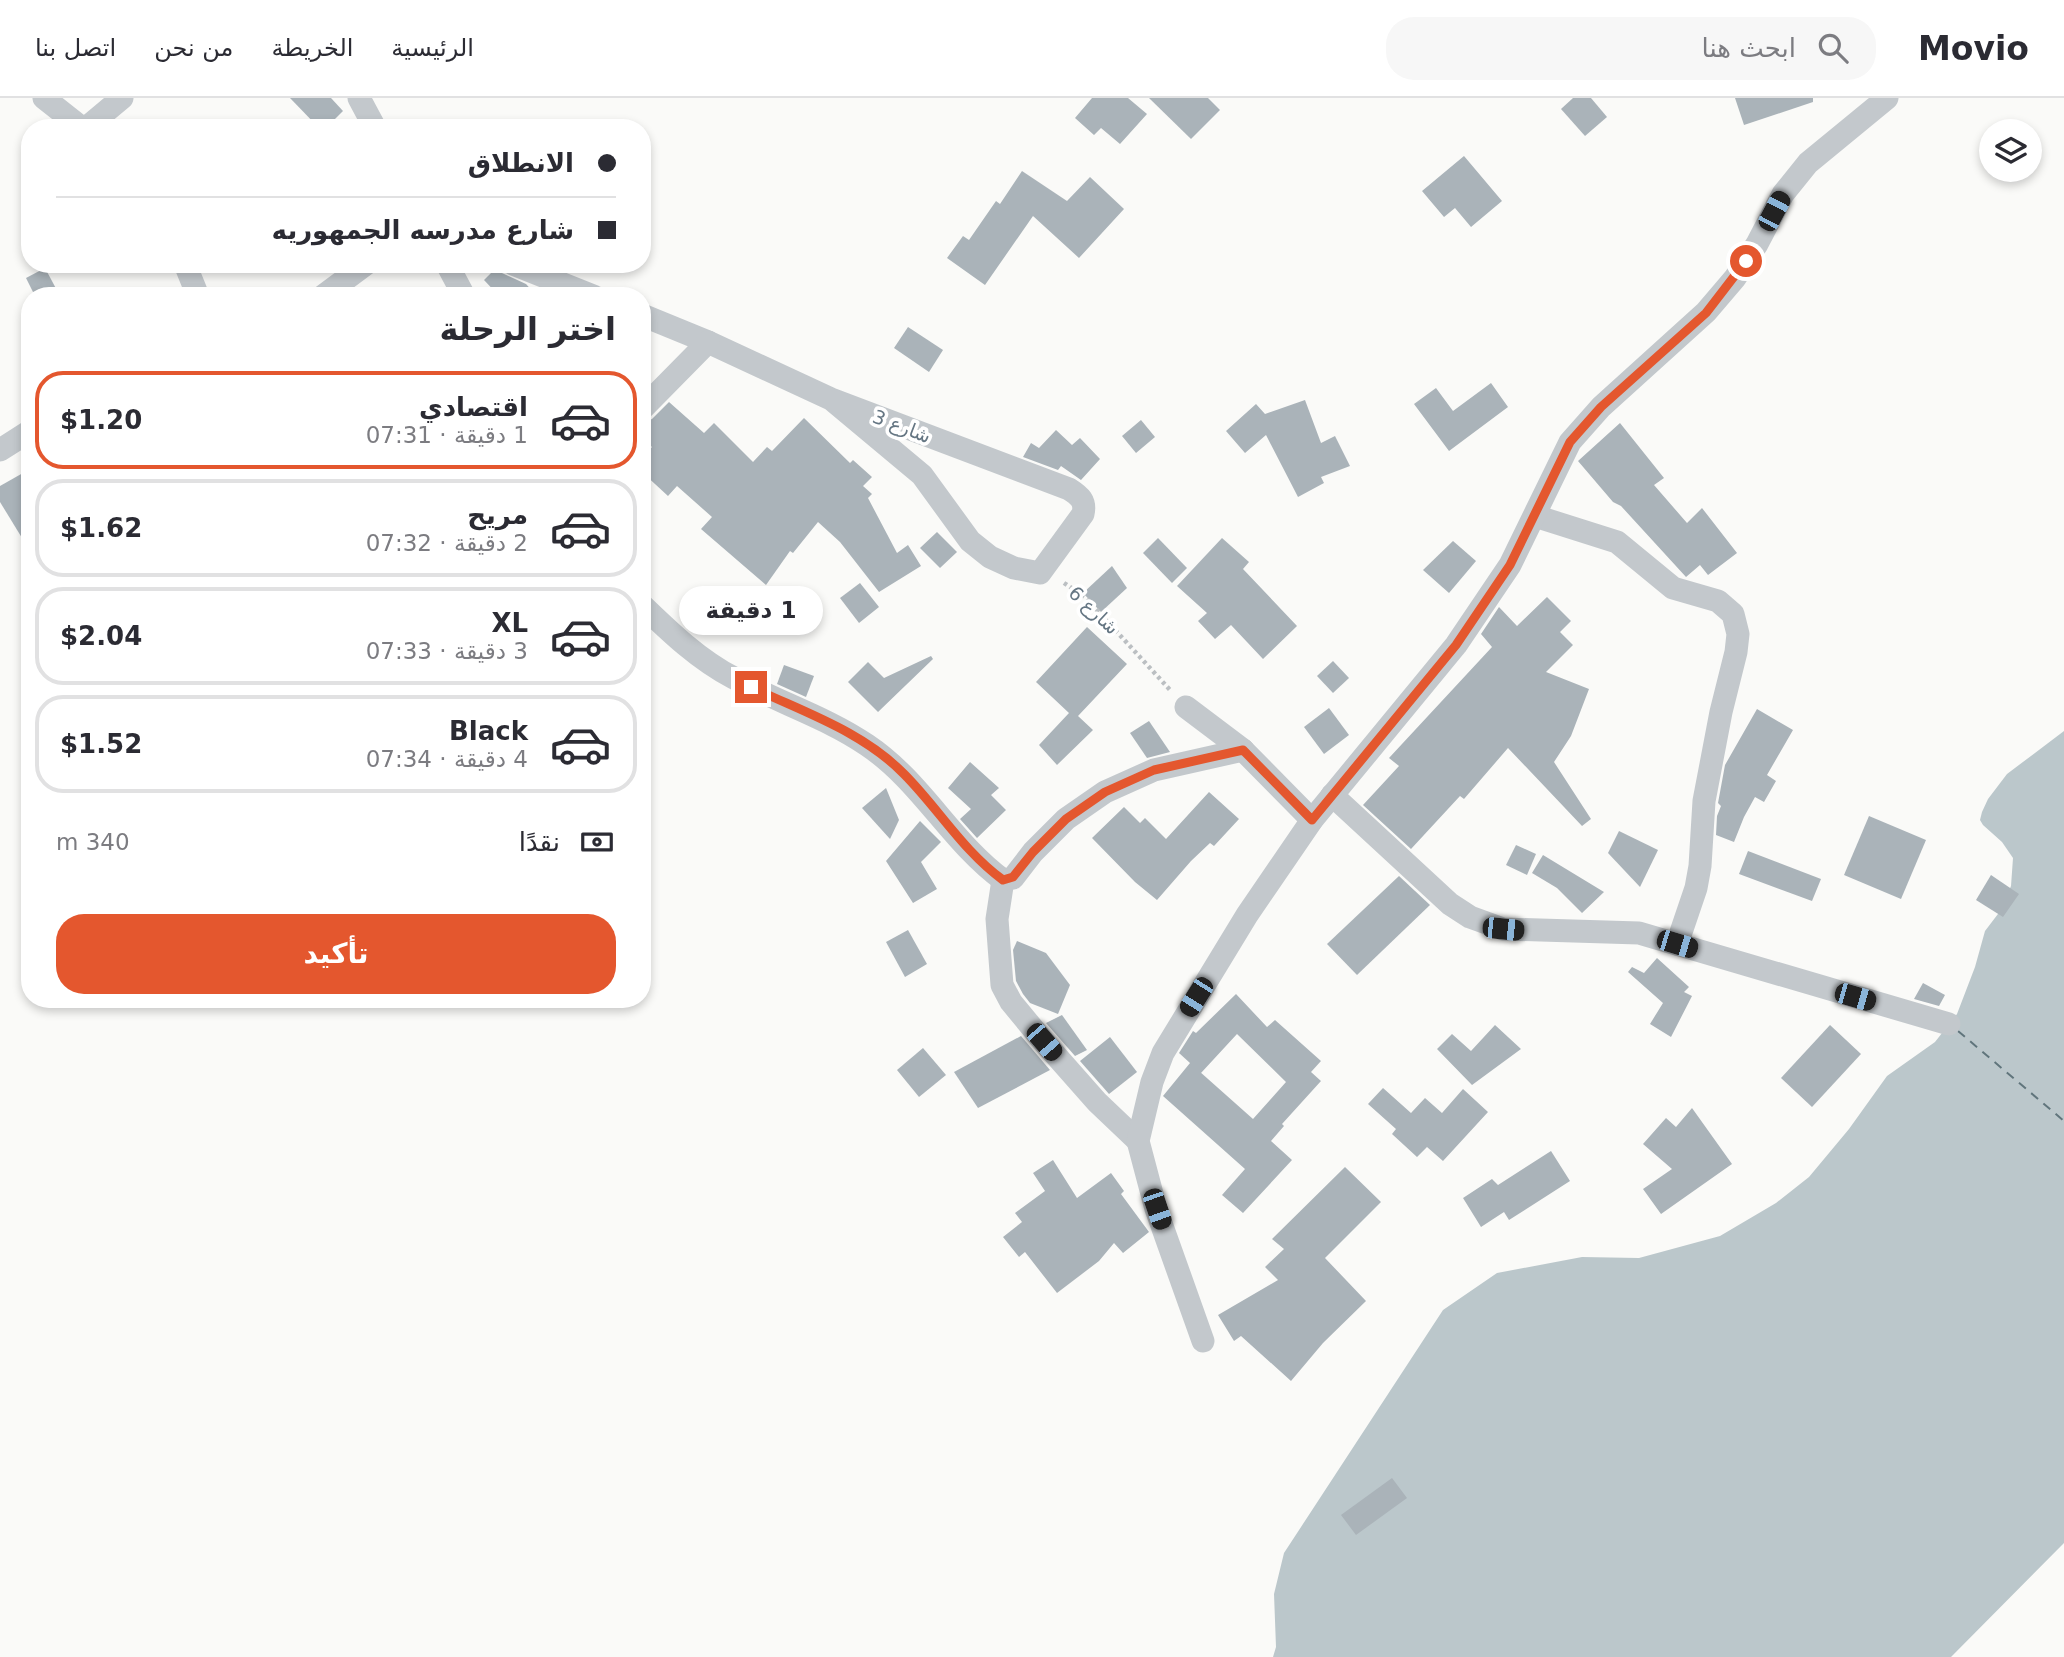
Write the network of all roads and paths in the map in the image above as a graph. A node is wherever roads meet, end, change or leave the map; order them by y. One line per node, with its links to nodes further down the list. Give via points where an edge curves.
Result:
1 (44, 98): 5 (street)
2 (122, 98): 6 (street)
3 (359, 98): 7 (street)
4 (1888, 98): 18 (street, via 1808,163 1783,194 1735,278 1706,313 1601,407 1570,442)
5 (72, 119)
6 (95, 119)
7 (370, 119)
8 (354, 273): 10 (street)
9 (536, 273): 11 (street)
10 (335, 287)
11 (570, 287)
12 (651, 319): 13 (street, شارع 3)
13 (708, 342): 14 (street, شارع 3); 15 (street)
14 (831, 399): 19 (street, via 922,475 970,541 1014,568); 19 (street, شارع 3, via 1077,494 1085,507 1083,514)
15 (651, 401)
16 (21, 437): 17 (street)
17 (0, 450)
18 (1535, 516): 23 (street, via 1510,565 1456,645); 26 (street, via 1617,542 1673,589 1718,601 1733,614 1736,652 1704,801 1700,866)
19 (1040, 573): 21 (path, شارع 6, via 1085,597)
20 (651, 614): 25 (street, via 679,641 732,677 830,722 868,746 903,773 947,827)
21 (1186, 707): 22 (street)
22 (1243, 750): 24 (street); 25 (street, via 1154,770 1105,792 1066,819 1013,877)
23 (1332, 795): 24 (street); 26 (street, via 1450,904 1479,921 1524,931 1639,933)
24 (1312, 820): 28 (street, via 1247,915 1163,1053)
25 (1003, 880): 28 (street, via 997,919 1002,985 1062,1062)
26 (1677, 944): 27 (street)
27 (1949, 1024)
28 (1138, 1141): 29 (street)
29 (1203, 1341)

